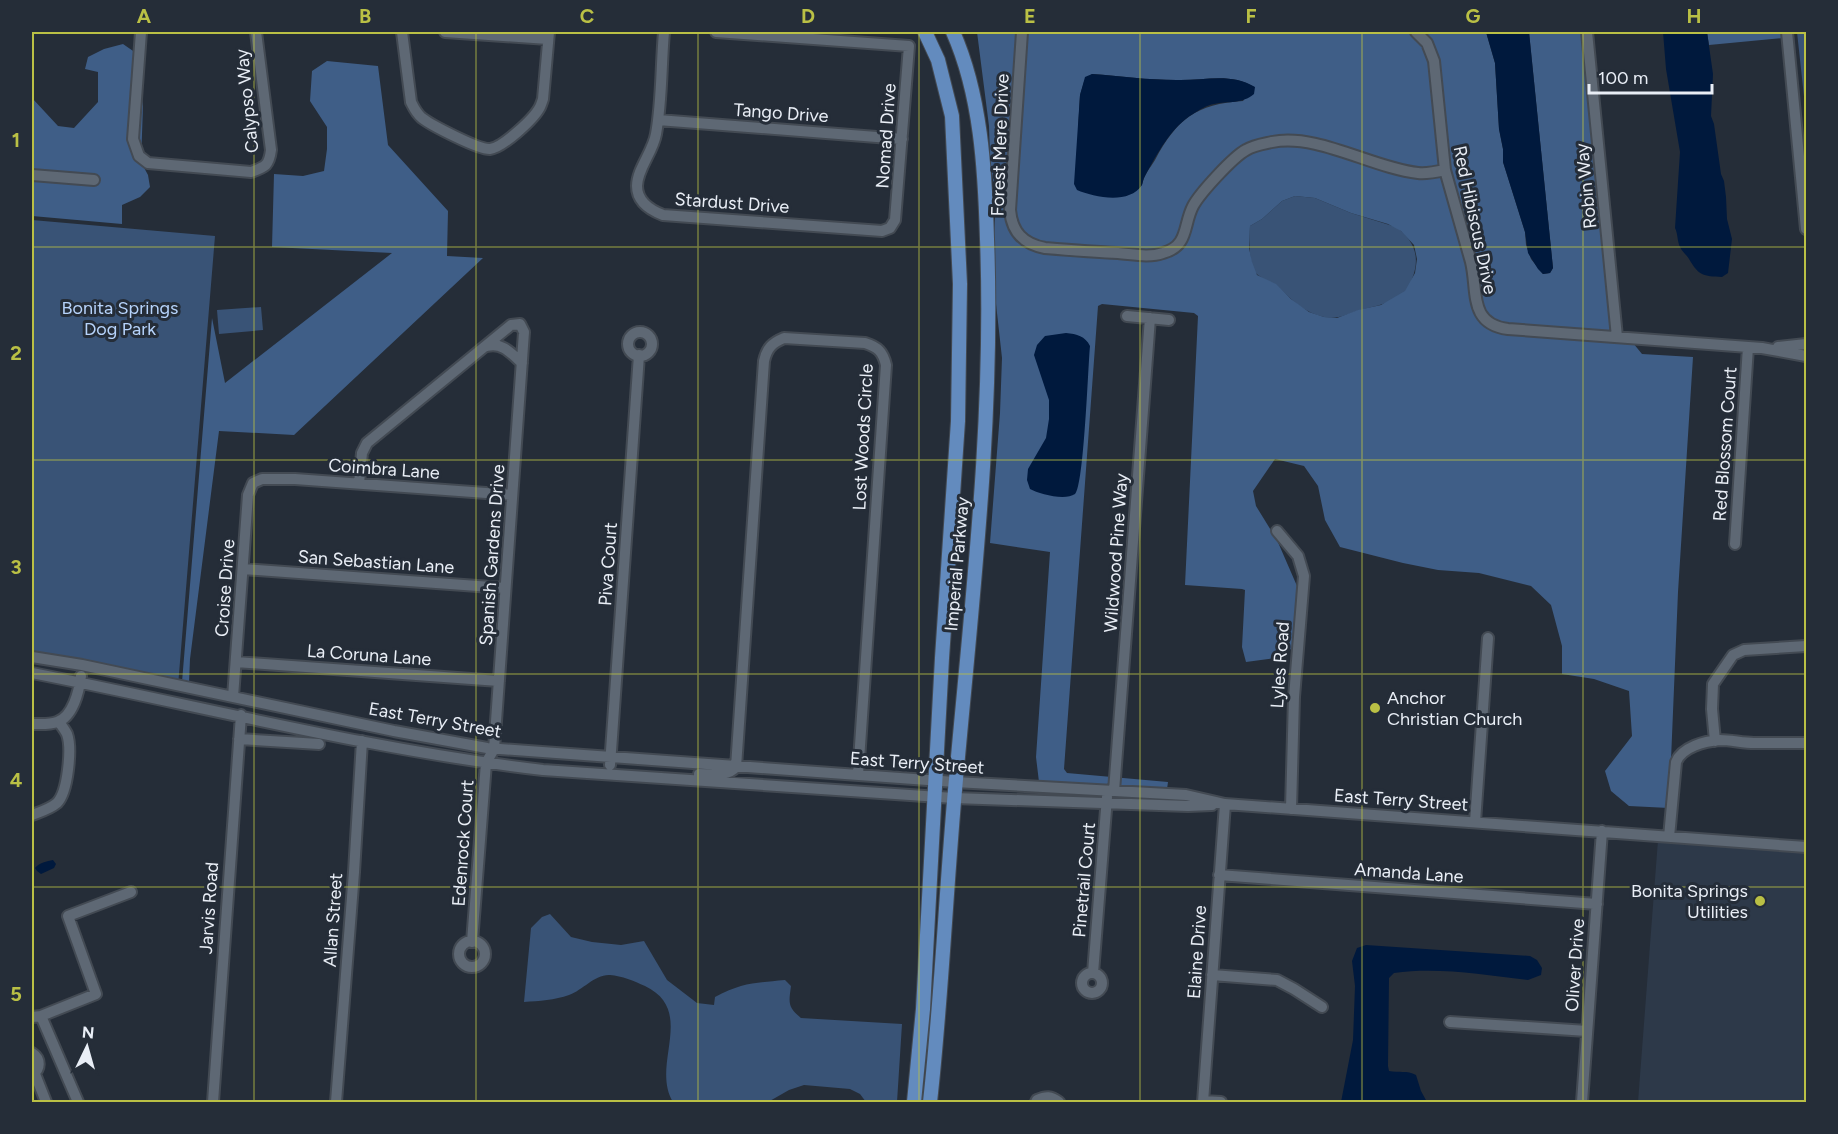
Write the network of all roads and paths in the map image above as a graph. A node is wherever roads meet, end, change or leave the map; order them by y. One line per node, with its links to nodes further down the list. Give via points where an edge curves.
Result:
1 (141, 32): 2 (street, Calypso Way, via 133,139 139,156 148,163 251,172 265,167 271,150)
2 (256, 32)
3 (402, 32): 13 (street, via 411,102 416,111 461,139 490,149 506,141 540,108)
4 (445, 32): 13 (street)
5 (664, 32): 14 (street, Stardust Drive)
6 (716, 32): 15 (street, Nomad Drive, via 909,46)
7 (925, 32): 63 (main road, Imperial Parkway, via 938,60 952,116 960,284 958,421)
8 (953, 32): 64 (main road, Imperial Parkway, via 977,111 989,287 984,462)
9 (1022, 32): 16 (street, Forest Mere Drive, via 1010,210 1016,232 1034,246 1163,254 1180,242 1193,206 1231,162 1246,150 1274,142 1300,141 1410,172)
10 (1416, 32): 16 (street, Red Hibiscus Drive, via 1427,43 1434,61)
11 (1587, 32): 24 (street, Robin Way)
12 (1787, 32): 20 (street)
13 (548, 35)
14 (658, 120): 15 (street, Tango Drive); 19 (street, Stardust Drive, via 637,188 645,206 654,212 882,231)
15 (902, 139): 19 (street, Nomad Drive, via 896,220)
16 (1445, 170): 24 (street, Red Hibiscus Drive, via 1471,262 1475,302 1486,319 1501,328)
17 (32, 175): 18 (street)
18 (94, 180)
19 (890, 228)
20 (1806, 229)
21 (1127, 316): 22 (street)
22 (1150, 318): 23 (street); 65 (street, Wildwood Pine Way)
23 (1169, 320)
24 (1617, 337): 27 (street, Red Hibiscus Drive)
25 (1806, 344): 28 (street, Red Hibiscus Drive)
26 (486, 346): 31 (street, via 506,348); 31 (street, Spanish Gardens Drive, via 511,326 520,324 524,332); 33 (street, Spanish Gardens Drive, via 367,443)
27 (1748, 347): 28 (street, Red Hibiscus Drive); 36 (street, Red Blossom Court)
28 (1762, 348): 30 (street, Red Hibiscus Drive)
29 (639, 355): 57 (street, Piva Court)
30 (1806, 356)
31 (522, 363): 34 (street, Spanish Gardens Drive)
32 (254, 483): 33 (street, Coimbra Lane, via 262,478); 37 (street, Croise Drive, via 248,495)
33 (359, 483): 34 (street, Coimbra Lane)
34 (512, 495): 38 (street, Spanish Gardens Drive)
35 (1277, 531): 70 (street, Lyles Road, via 1298,556 1304,576 1294,697)
36 (1735, 544)
37 (243, 569): 38 (street, San Sebastian Lane); 42 (street, Croise Drive)
38 (505, 588): 45 (street, Spanish Gardens Drive)
39 (1488, 638): 72 (street)
40 (1806, 646): 53 (street, via 1744,650 1732,655 1713,684)
41 (32, 657): 43 (street, East Terry Street)
42 (236, 662): 45 (street, La Coruna Lane); 47 (street, Croise Drive)
43 (82, 665): 46 (street); 47 (street, East Terry Street)
44 (32, 673): 46 (street)
45 (499, 681): 56 (street, Spanish Gardens Drive)
46 (80, 682): 48 (street); 49 (street, via 68,716)
47 (233, 697): 56 (street, East Terry Street)
48 (241, 716): 51 (street, Jarvis Road); 52 (street)
49 (59, 722): 50 (street); 71 (street, via 69,742 65,791 57,803)
50 (32, 724)
51 (239, 739): 55 (street); 90 (street, Jarvis Road)
52 (362, 741): 58 (street); 91 (street, Allan Street)
53 (1715, 741): 54 (street); 74 (street, via 1678,755)
54 (1806, 743)
55 (320, 744)
56 (494, 749): 57 (street, East Terry Street); 58 (street, Edenrock Court)
57 (610, 758): 59 (street, East Terry Street); 60 (street, Piva Court)
58 (486, 763): 60 (street); 79 (street, Edenrock Court)
59 (736, 767): 61 (street, East Terry Street); 61 (street, Lost Woods Circle, via 767,350 784,338 865,343 876,347 886,365); 62 (street, via 726,774 662,772)
60 (609, 774): 62 (street)
61 (858, 776): 63 (street, East Terry Street)
62 (642, 777): 66 (street)
63 (935, 781): 64 (street, East Terry Street); 66 (main road, Imperial Parkway)
64 (955, 782): 65 (street, East Terry Street); 67 (main road, Imperial Parkway)
65 (1111, 791): 68 (street, Pinetrail Court); 69 (street, East Terry Street, via 1186,795)
66 (934, 797): 67 (street); 92 (main road, Imperial Parkway)
67 (954, 798): 68 (street); 93 (main road, Imperial Parkway)
68 (1106, 803): 69 (street); 80 (street, Pinetrail Court)
69 (1225, 804): 70 (street, East Terry Street); 76 (street, Elaine Drive)
70 (1291, 810): 72 (street, East Terry Street)
71 (32, 815)
72 (1476, 822): 73 (street, East Terry Street)
73 (1602, 831): 74 (street, East Terry Street); 78 (street, Oliver Drive)
74 (1669, 837): 75 (street, East Terry Street)
75 (1806, 847)
76 (1220, 875): 78 (street, Amanda Lane); 81 (street, Elaine Drive)
77 (131, 892): 83 (street, via 68,916 96,994)
78 (1596, 904): 85 (street, Oliver Drive)
79 (472, 942)
80 (1093, 973)
81 (1212, 975): 82 (street, via 1277,980); 96 (street, Elaine Drive)
82 (1322, 1007)
83 (36, 1016): 89 (street)
84 (1450, 1022): 85 (street)
85 (1587, 1031): 98 (street, Oliver Drive)
86 (32, 1053): 87 (street, via 39,1062)
87 (33, 1074): 88 (street)
88 (46, 1102)
89 (78, 1102)
90 (213, 1102)
91 (336, 1102)
92 (914, 1102)
93 (930, 1102)
94 (1036, 1102): 95 (street, via 1044,1097)
95 (1059, 1102)
96 (1203, 1102): 97 (street)
97 (1221, 1102)
98 (1582, 1102)

